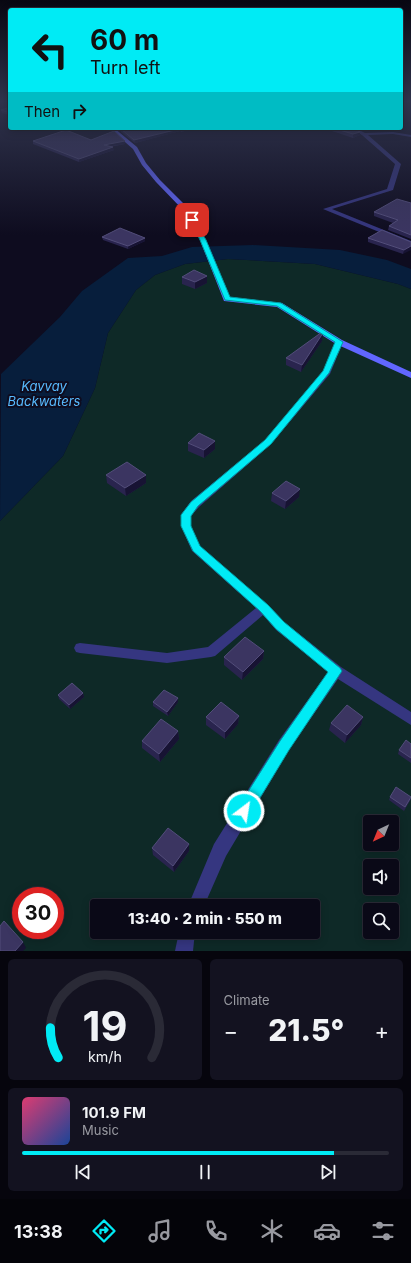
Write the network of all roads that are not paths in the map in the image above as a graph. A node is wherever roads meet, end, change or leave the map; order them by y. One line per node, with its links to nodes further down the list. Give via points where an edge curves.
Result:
1 (133, 146): 4 (street, via 153,176 187,210 203,240 227,299 279,305)
2 (378, 146): 3 (street, via 398,164 390,190 326,209)
3 (411, 243)
4 (339, 342): 5 (street); 6 (street, via 327,372 268,442 195,504 186,515 186,526 196,548)
5 (411, 375)
6 (264, 608): 7 (street, via 212,652 167,658); 8 (street, via 280,626)
7 (80, 648)
8 (336, 671): 9 (street); 10 (street, via 284,745 220,850)
9 (411, 719)
10 (199, 899)
11 (186, 939): 12 (street)
12 (184, 951)

